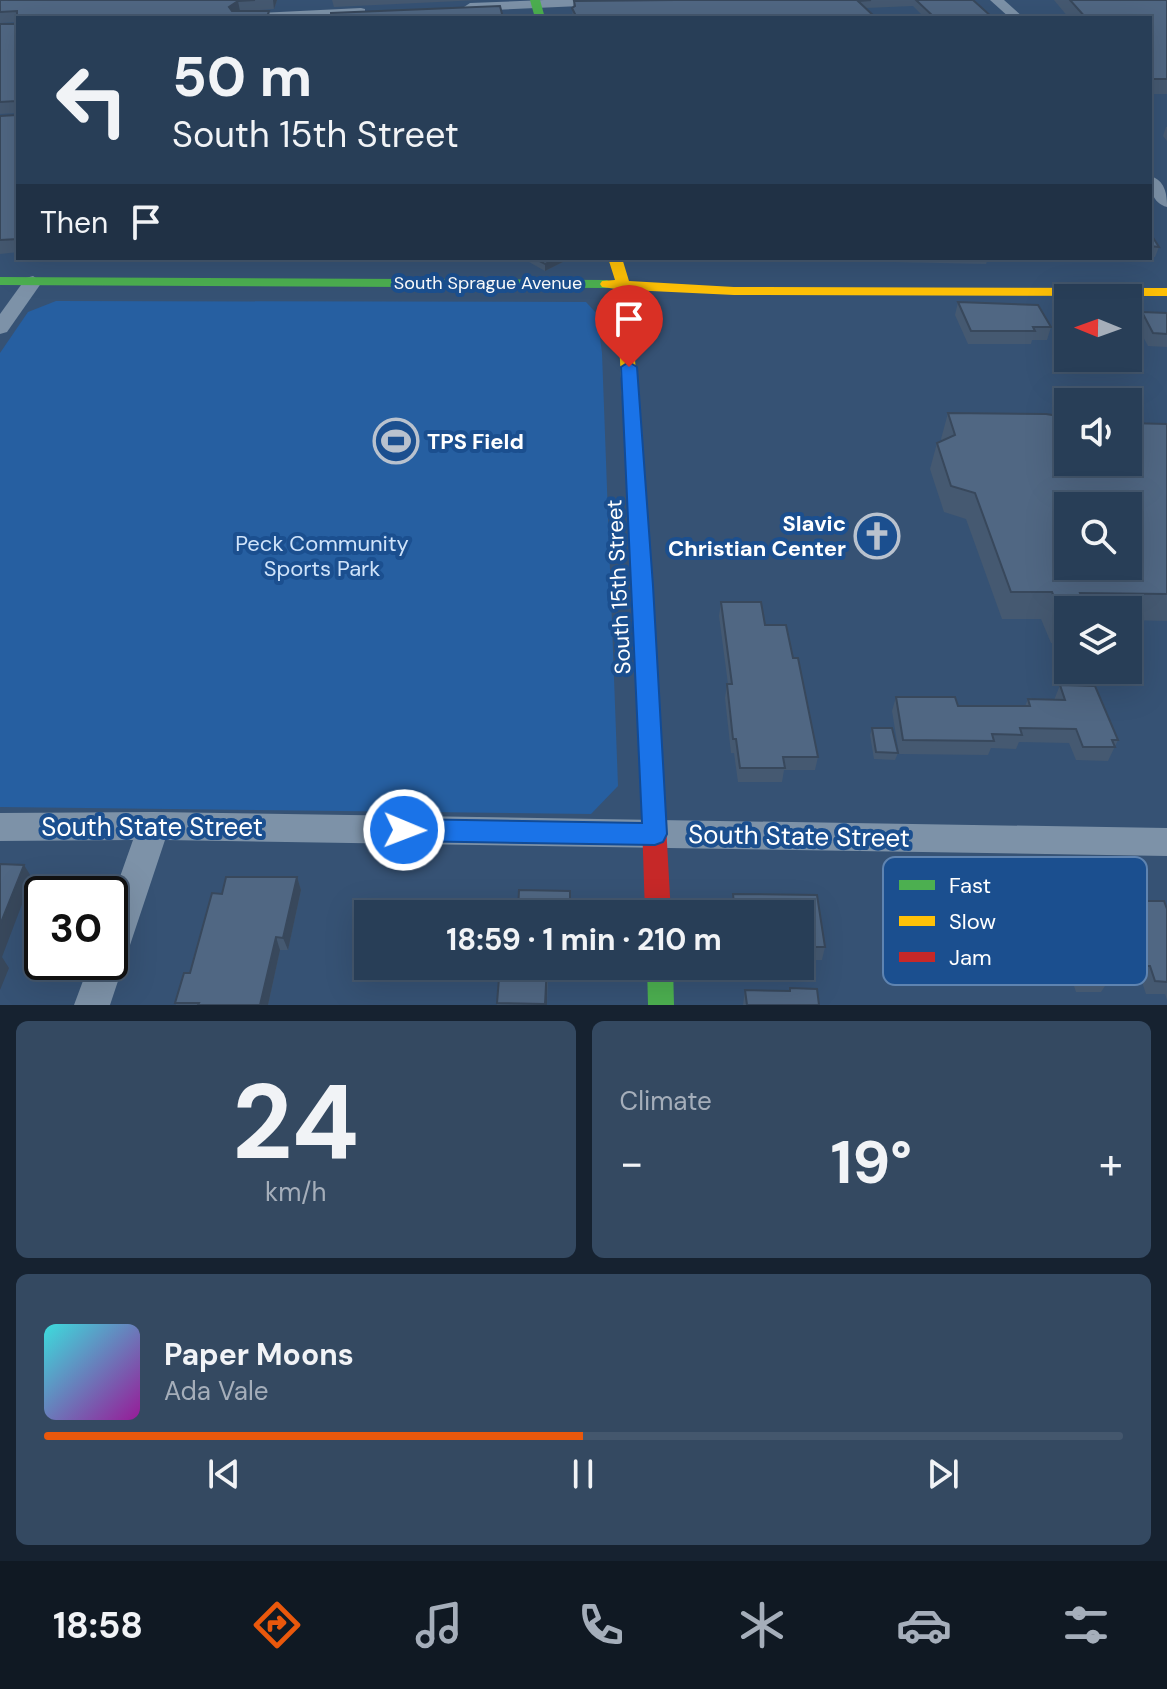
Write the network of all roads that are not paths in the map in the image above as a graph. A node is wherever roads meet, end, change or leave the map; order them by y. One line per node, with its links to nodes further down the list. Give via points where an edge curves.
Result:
1 (625, 0): 3 (street)
2 (996, 0): 7 (street)
3 (537, 7): 4 (street)
4 (458, 8)
5 (379, 11): 6 (street)
6 (314, 16)
7 (1016, 16)
8 (1152, 183): 9 (street)
9 (1167, 202)
10 (616, 260): 13 (main road, South 15th Street)
11 (0, 281): 12 (main road, South Sprague Avenue)
12 (33, 282): 13 (main road, South Sprague Avenue); 15 (street)
13 (623, 284): 14 (main road, South Sprague Avenue, via 734,291); 18 (main road, South 15th Street)
14 (1167, 292)
15 (0, 328)
16 (154, 826): 17 (street, South State Street); 18 (street, South State Street); 21 (street)
17 (0, 827)
18 (655, 834): 19 (street, South State Street); 20 (main road, South 15th Street)
19 (1167, 842)
20 (657, 900)
21 (128, 901)
22 (101, 980): 24 (street)
23 (660, 980): 25 (main road)
24 (92, 1005)
25 (661, 1005)

